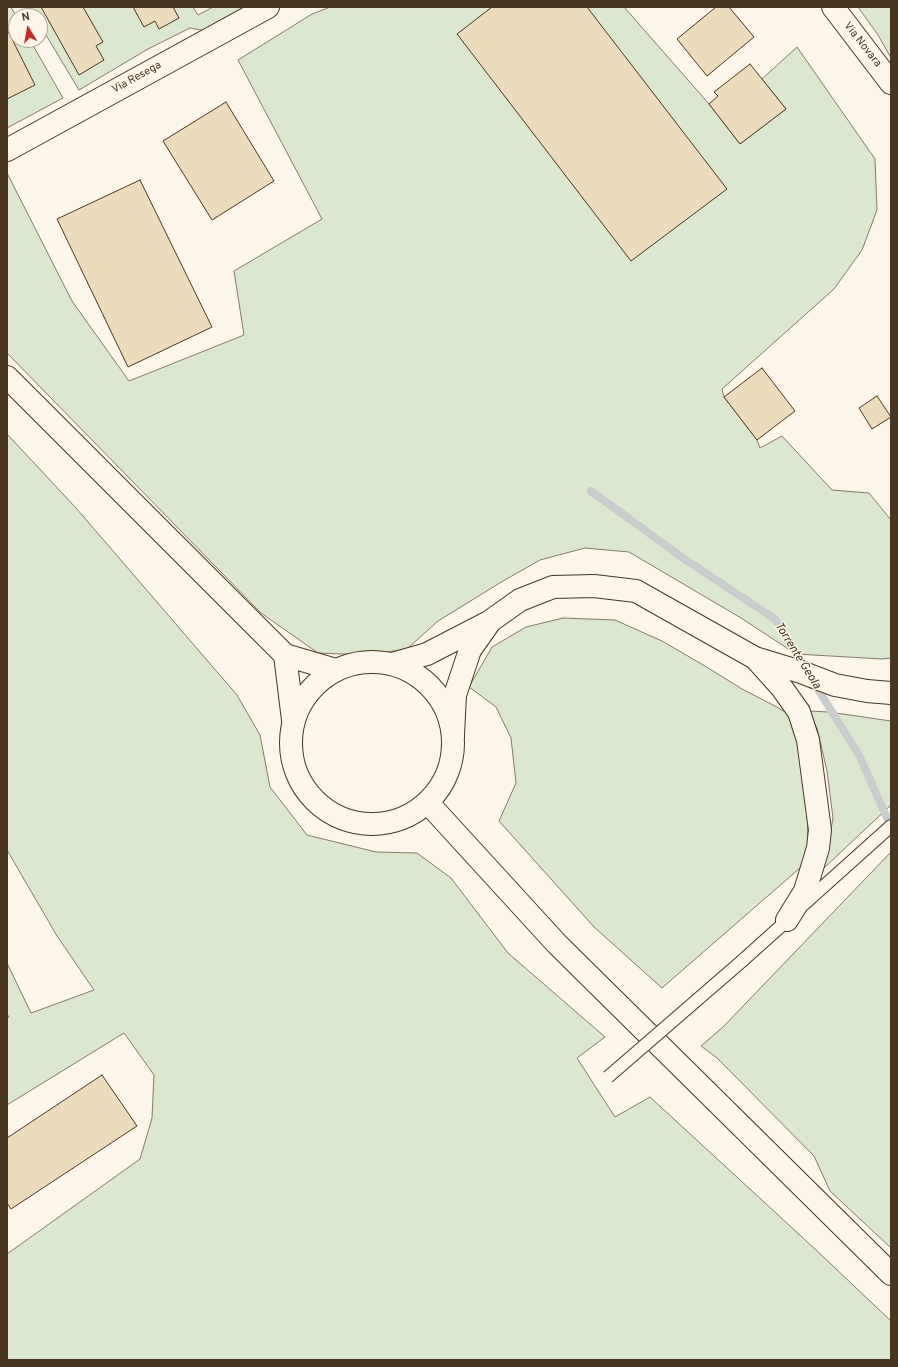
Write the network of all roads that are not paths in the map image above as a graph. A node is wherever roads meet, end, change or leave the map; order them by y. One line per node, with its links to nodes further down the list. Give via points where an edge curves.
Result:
1 (268, 7): 4 (main road, Via Resega)
2 (833, 7): 3 (main road, Via Novara)
3 (891, 82)
4 (7, 150)
5 (7, 377): 7 (main road)
6 (489, 622): 8 (main road, via 520,600 553,587 594,586 636,591); 9 (main road, via 427,654); 13 (main road, via 470,650 455,695)
7 (285, 655): 10 (main road); 12 (main road)
8 (755, 658): 11 (main road, via 801,672 834,686); 16 (main road, via 799,712 808,740 820,830 818,848 805,891)
9 (392, 664): 10 (main road, via 354,664); 13 (main road, via 415,674 434,690 447,711)
10 (336, 670): 12 (main road, via 318,683 303,700)
11 (891, 693)
12 (294, 720): 14 (main road, via 290,747 296,772 309,796 329,813 353,823 380,825 406,818)
13 (454, 735): 14 (main road, via 452,760 443,784)
14 (428, 803): 18 (main road, via 557,944)
15 (891, 826): 16 (lane)
16 (787, 920): 17 (lane, bridge)
17 (608, 1077)
18 (891, 1274)

